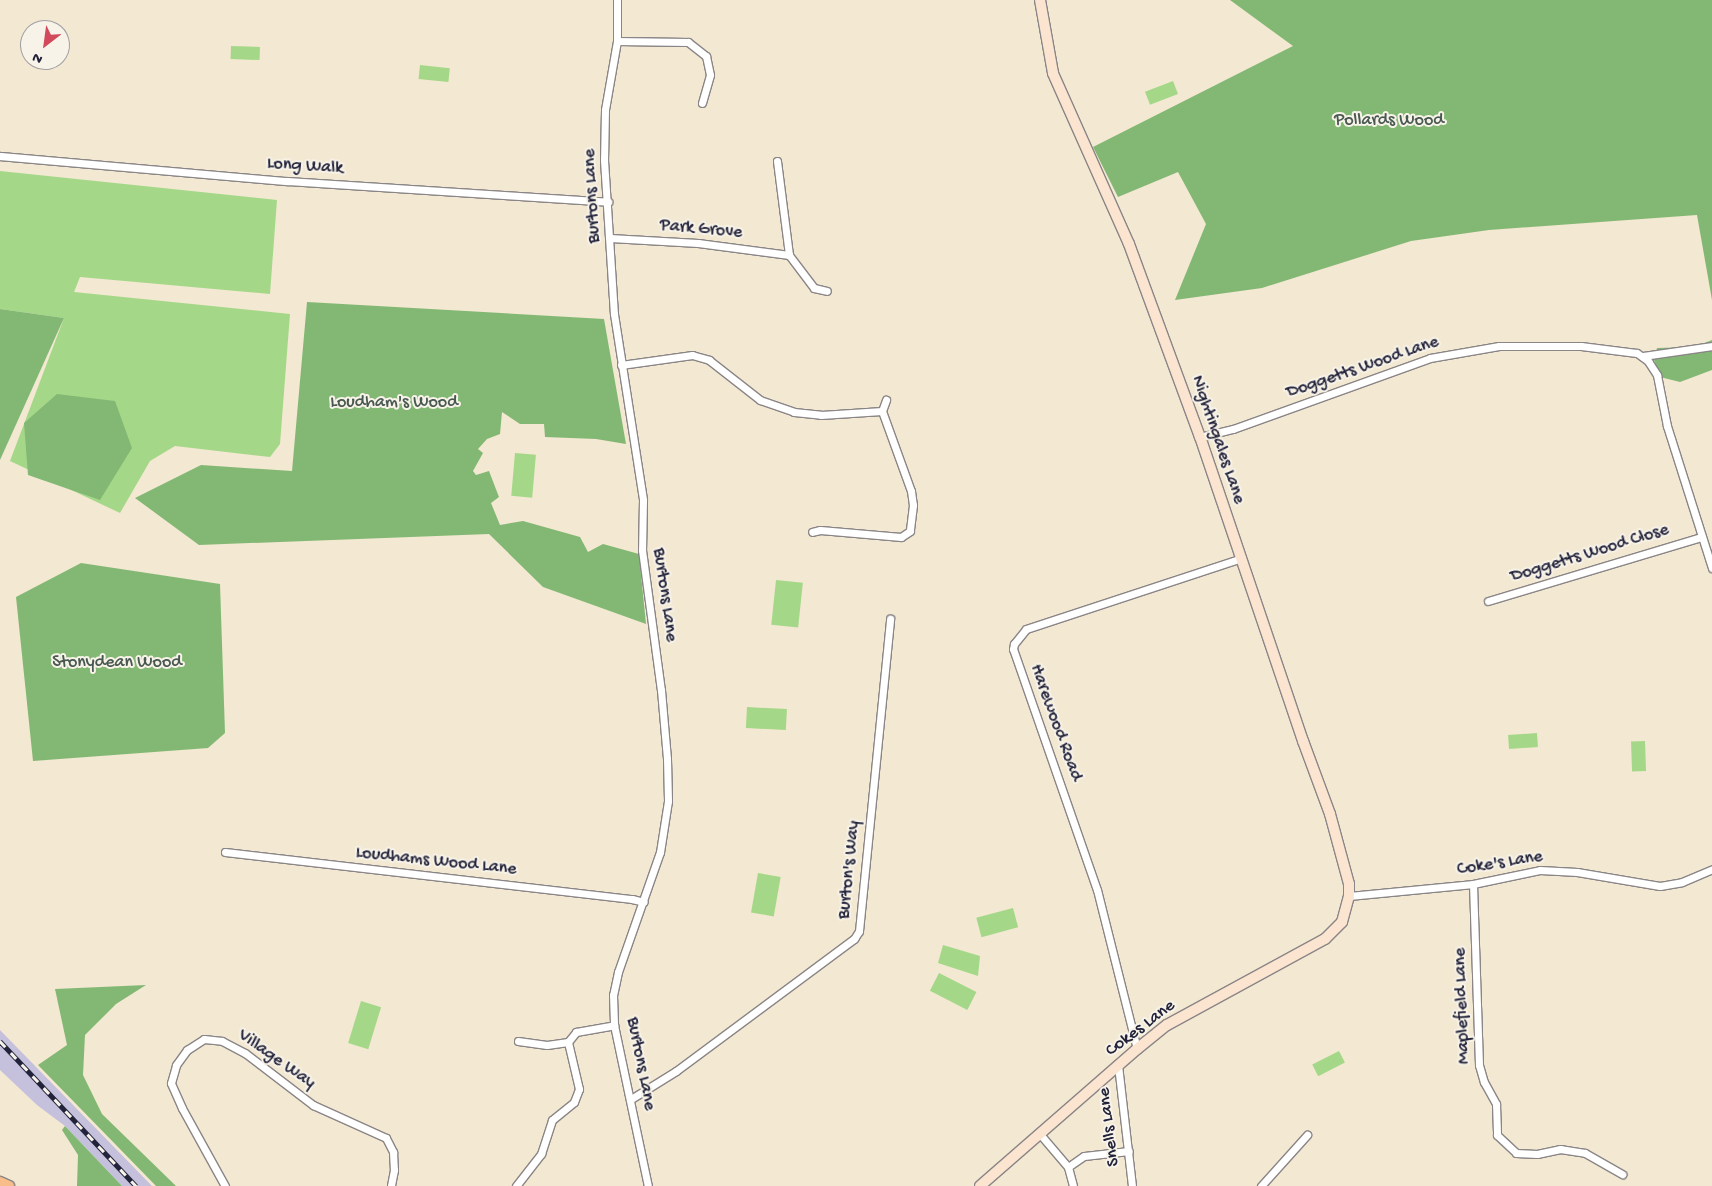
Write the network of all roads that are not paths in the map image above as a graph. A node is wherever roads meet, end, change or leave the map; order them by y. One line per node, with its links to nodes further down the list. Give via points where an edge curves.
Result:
1 (617, 0): 3 (street, Burtons Lane)
2 (1040, 0): 16 (main road, Nightingales Lane, via 1052,73 1129,244)
3 (617, 41): 4 (street, via 688,42 706,56 710,75); 7 (street, Burtons Lane, via 605,110 604,160)
4 (702, 103)
5 (0, 156): 7 (street, Long Walk, via 287,181)
6 (777, 161): 9 (street)
7 (608, 202): 8 (street, Burtons Lane)
8 (610, 238): 9 (street, Park Grove, via 698,243); 13 (street, Burtons Lane, via 614,314)
9 (789, 255): 10 (street, via 814,288)
10 (827, 291)
11 (1712, 346): 12 (street)
12 (1644, 356): 16 (street, Doggetts Wood Lane, via 1580,346 1499,346 1439,357); 18 (street, via 1657,375 1668,426)
13 (622, 365): 15 (street, via 692,355 708,360 760,400 794,412 821,415); 27 (street, Burtons Lane, via 643,500 642,543 667,759 668,801 661,843)
14 (886, 400): 15 (street)
15 (882, 410): 17 (street, via 911,491 910,531 902,538 820,530)
16 (1200, 438): 19 (main road, Nightingales Lane)
17 (812, 532)
18 (1702, 536): 20 (street); 21 (street, Doggetts Wood Close)
19 (1242, 558): 26 (main road, Nightingales Lane, via 1330,814 1349,884); 31 (street, Harewood Road, via 1026,629 1014,644 1013,649 1097,890)
20 (1712, 568)
21 (1488, 601)
22 (890, 619): 33 (street, Burton's Way, via 859,931 854,939 676,1071)
23 (225, 852): 27 (street, Loudhams Wood Lane)
24 (1712, 869): 25 (street, Coke's Lane, via 1682,882 1660,886 1578,872 1540,870)
25 (1473, 884): 26 (street, Coke's Lane); 38 (street, Maplefield Lane, via 1479,1065 1496,1104 1497,1135 1516,1152 1537,1154 1560,1149 1584,1154)
26 (1349, 896): 31 (main road, Cokes Lane, via 1342,922 1325,939 1167,1025)
27 (644, 902): 28 (street, Burtons Lane, via 618,972 613,995)
28 (614, 1025): 30 (street, via 576,1032); 33 (street, Burtons Lane)
29 (518, 1041): 30 (street, via 547,1045)
30 (568, 1042): 43 (street, via 580,1089 574,1102 552,1120 541,1154)
31 (1137, 1049): 32 (main road, Cokes Lane)
32 (1118, 1065): 34 (main road, Cokes Lane); 36 (street, Snells Lane)
33 (631, 1099): 44 (street, Burtons Lane)
34 (1039, 1133): 37 (street); 45 (main road, Cokes Lane)
35 (1307, 1135): 48 (street)
36 (1129, 1151): 37 (street, via 1084,1156); 47 (street, Snells Lane)
37 (1068, 1167): 46 (street)
38 (1622, 1174)
39 (0, 1182): 40 (main road)
40 (9, 1186)
41 (225, 1186): 42 (street, Village Way, via 171,1083 176,1065 187,1050 204,1039 222,1041 245,1053 313,1105 386,1138 393,1152)
42 (391, 1186)
43 (516, 1186)
44 (648, 1186)
45 (980, 1186)
46 (1073, 1186)
47 (1132, 1186)
48 (1261, 1186)

